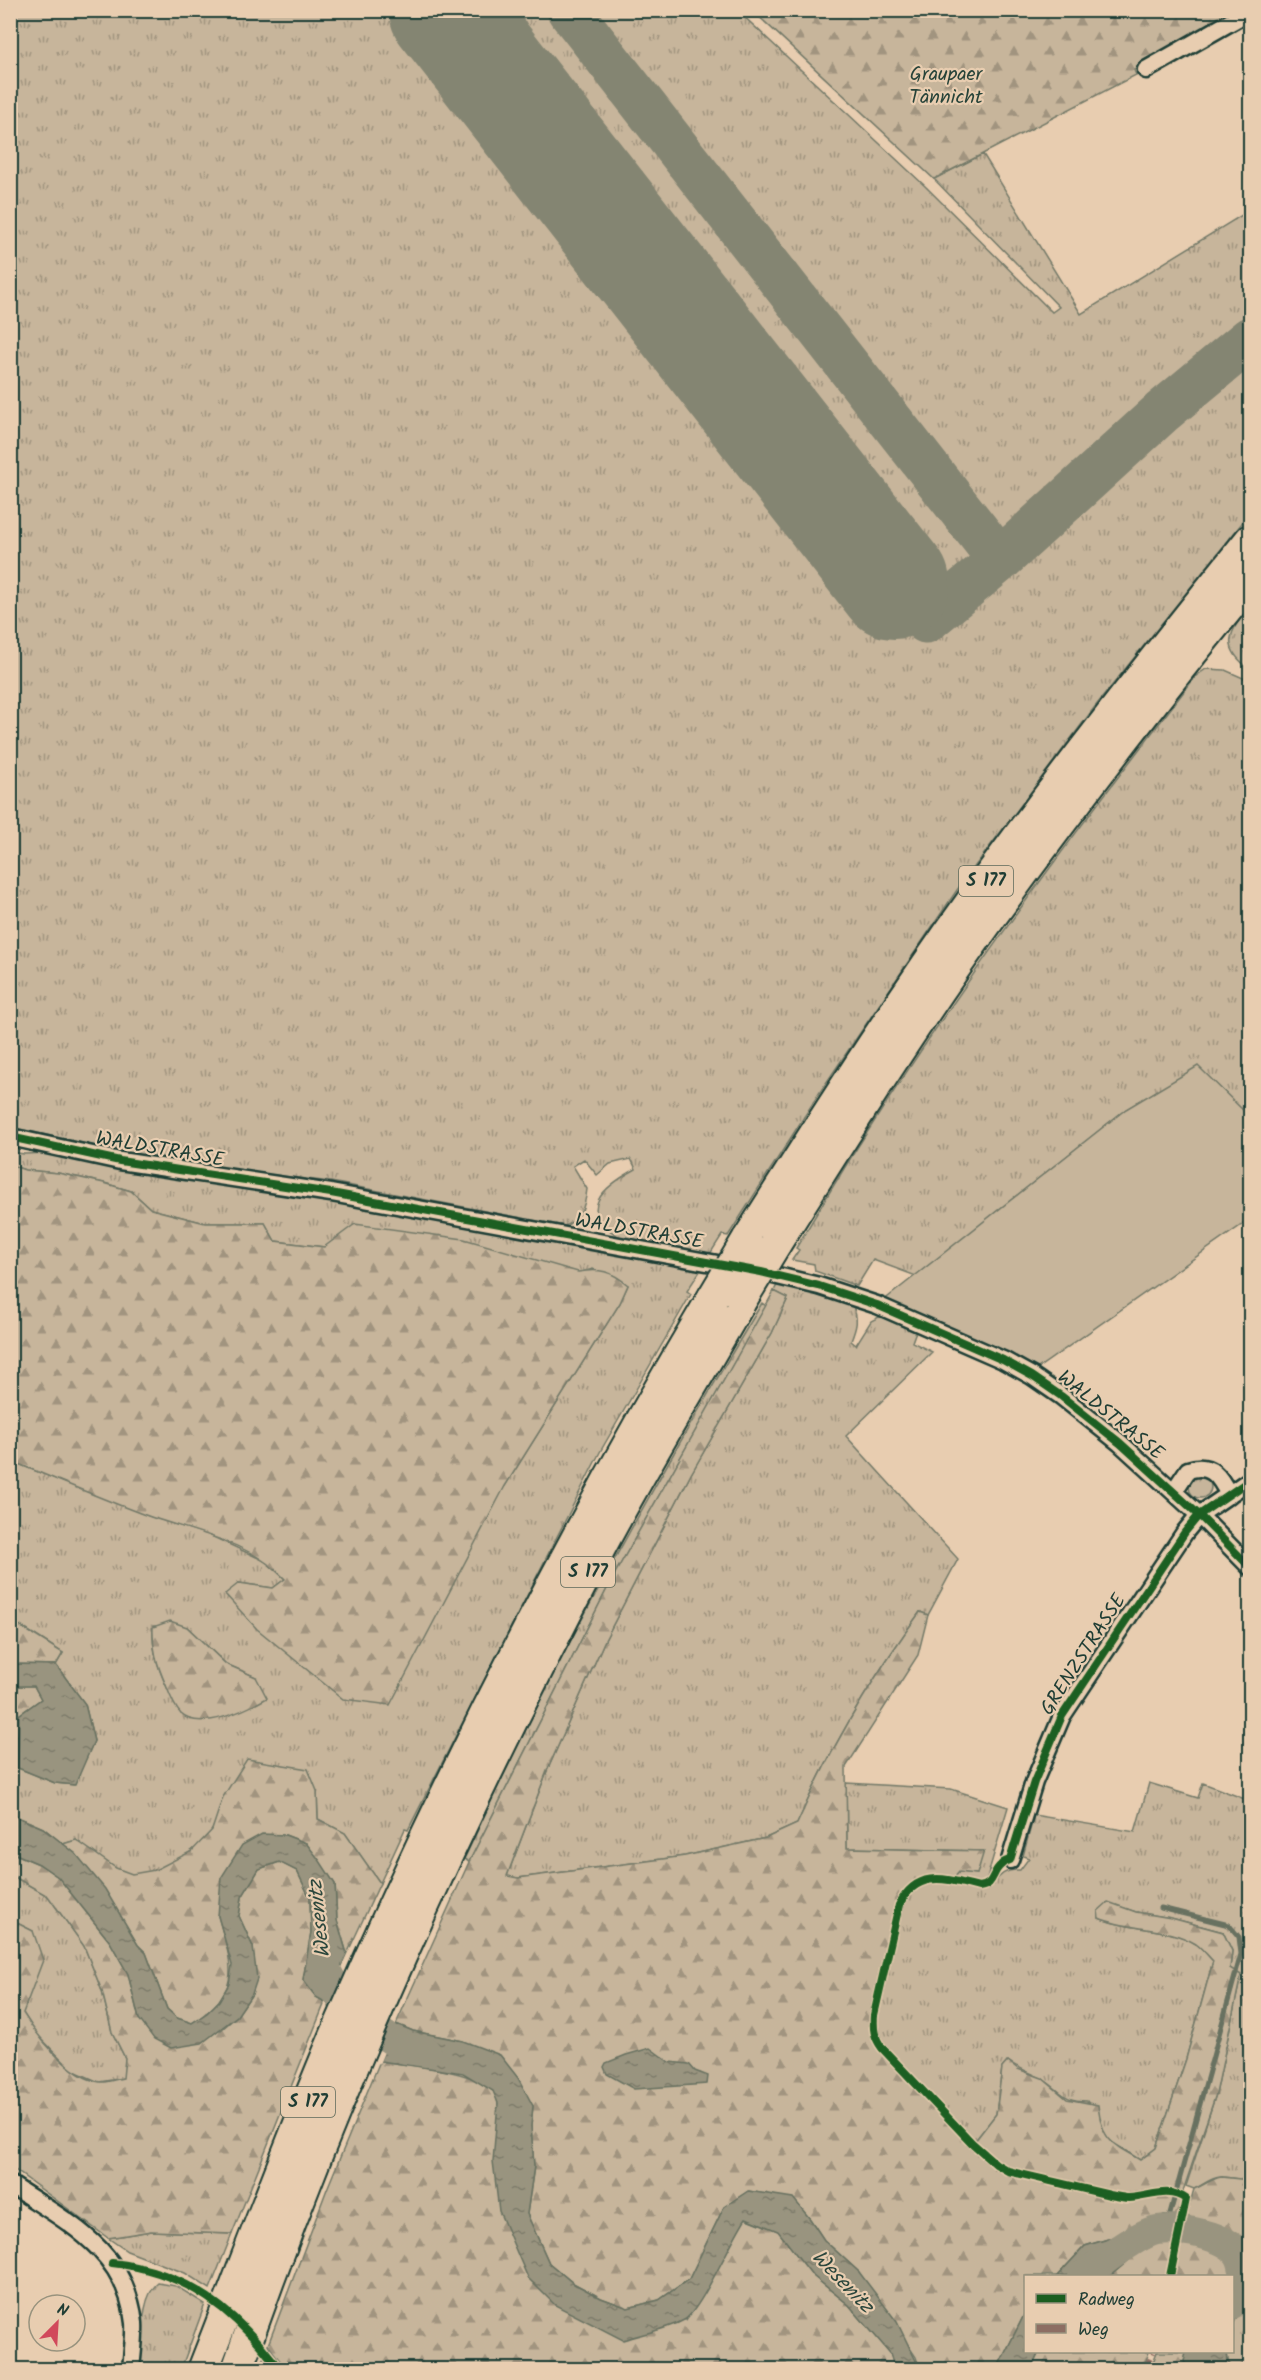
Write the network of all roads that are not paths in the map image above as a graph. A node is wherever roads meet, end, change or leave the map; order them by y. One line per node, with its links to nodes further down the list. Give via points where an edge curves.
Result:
1 (1251, 10): 2 (street)
2 (1146, 69)
3 (1251, 540): 6 (highway, S 177, via 1104,722 970,903 833,1104)
4 (1251, 582): 6 (highway, S 177, via 1127,735 992,917 856,1118)
5 (10, 1137): 8 (street, WALDSTRASSE, via 120,1161 331,1193 819,1286 877,1305 1032,1376 1120,1443)
6 (761, 1242): 12 (highway, S 177, bridge, via 727,1299 525,1694)
7 (1251, 1480): 9 (street)
8 (1174, 1491): 9 (street, via 1188,1470 1203,1467 1220,1477); 10 (street, WALDSTRASSE)
9 (1229, 1495): 10 (street)
10 (1199, 1515): 11 (street, WALDSTRASSE); 13 (street, GRENZSTRASSE, via 1062,1716 1034,1782)
11 (1251, 1567)
12 (436, 1845): 16 (highway, S 177, via 341,2021); 17 (highway, S 177)
13 (1010, 1860)
14 (10, 2184): 15 (street, via 85,2235 112,2262 134,2323)
15 (131, 2370)
16 (203, 2370)
17 (237, 2370)

